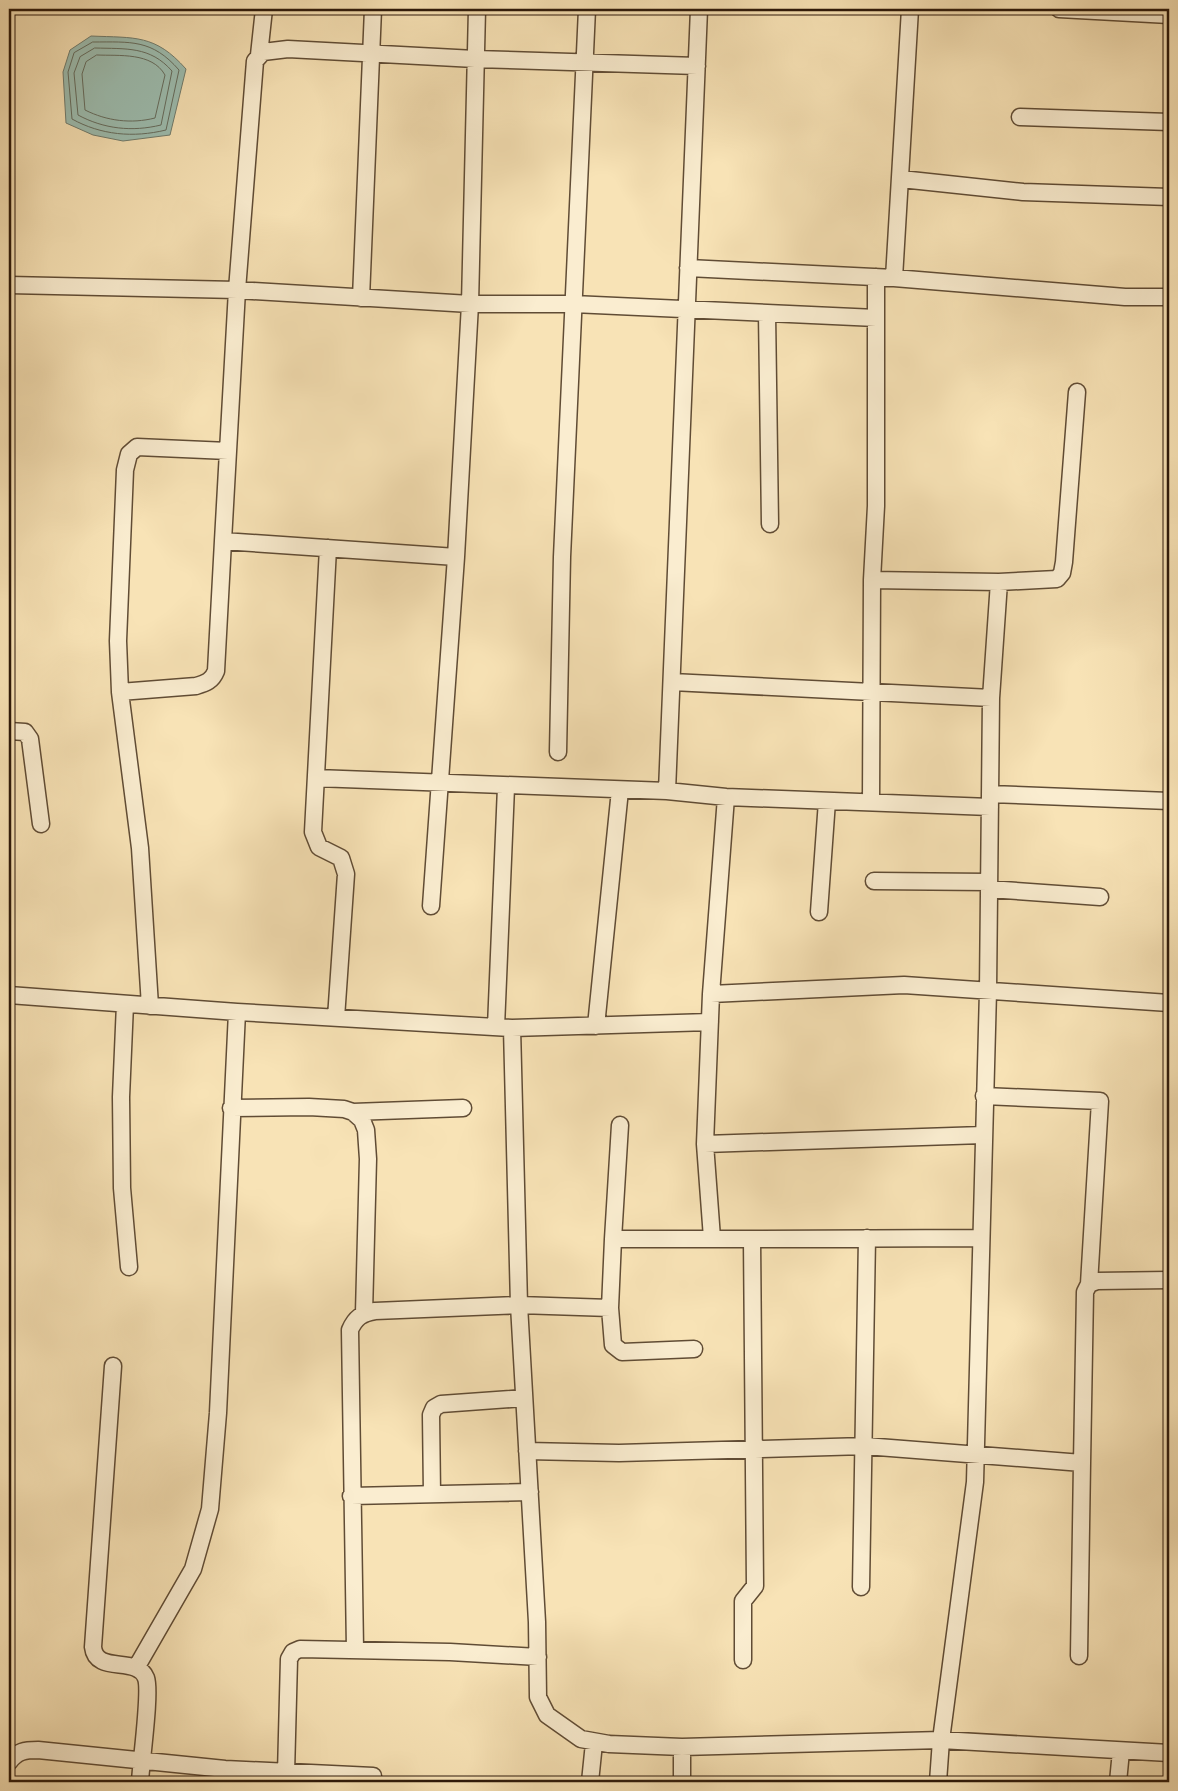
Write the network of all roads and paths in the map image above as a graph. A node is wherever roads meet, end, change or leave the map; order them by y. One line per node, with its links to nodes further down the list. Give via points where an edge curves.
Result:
1 (264, 9): 10 (street)
2 (373, 9): 9 (street)
3 (477, 9): 11 (street)
4 (588, 9): 12 (street)
5 (699, 9): 13 (street)
6 (910, 9): 16 (street)
7 (1059, 9): 8 (street)
8 (1169, 16)
9 (371, 53): 10 (street, via 288,49 269,50); 11 (street); 23 (street)
10 (259, 55): 22 (street, via 253,72)
11 (475, 59): 12 (street); 25 (street)
12 (586, 62): 13 (street); 26 (street)
13 (697, 66): 18 (street)
14 (1020, 116): 15 (street)
15 (1169, 122)
16 (901, 179): 17 (street, via 1022,192); 20 (street)
17 (1169, 197)
18 (688, 268): 19 (street); 27 (street)
19 (876, 277): 20 (street); 29 (street)
20 (894, 278): 24 (street)
21 (9, 286): 22 (street)
22 (237, 290): 23 (street); 31 (street)
23 (361, 298): 25 (street)
24 (1169, 298)
25 (470, 304): 26 (street); 35 (street)
26 (573, 304): 27 (street); 43 (street, via 562,557)
27 (686, 309): 28 (street); 38 (street)
28 (767, 314): 29 (street); 32 (street)
29 (876, 318): 36 (street, via 876,506)
30 (1077, 392): 37 (street, via 1062,573 1057,579)
31 (228, 451): 33 (street); 40 (street, via 144,447 133,449 129,454 125,470 118,641)
32 (770, 524)
33 (223, 541): 34 (street); 40 (street, via 214,678 196,686)
34 (328, 548): 35 (street); 44 (street)
35 (456, 557): 45 (street)
36 (872, 580): 37 (street); 39 (street)
37 (999, 582): 41 (street)
38 (672, 682): 39 (street); 48 (street)
39 (871, 691): 41 (street); 53 (street)
40 (120, 692): 65 (street, via 140,848)
41 (991, 698): 50 (street)
42 (9, 731): 54 (street, via 25,732 30,739)
43 (558, 752)
44 (316, 778): 45 (street); 67 (street, via 315,841 319,847 341,858 346,874)
45 (440, 784): 46 (street); 58 (street)
46 (506, 787): 47 (street); 70 (street)
47 (620, 790): 48 (street); 69 (street)
48 (667, 791): 49 (street)
49 (726, 797): 52 (street); 61 (street)
50 (990, 800): 51 (street); 53 (street); 56 (street)
51 (1169, 800)
52 (826, 801): 53 (street); 59 (street)
53 (871, 802)
54 (41, 824)
55 (874, 881): 56 (street)
56 (989, 886): 57 (street); 60 (street)
57 (1100, 897)
58 (431, 906)
59 (819, 912)
60 (988, 991): 61 (street, via 904,984); 63 (street); 71 (street)
61 (711, 994): 68 (street)
62 (9, 995): 64 (street)
63 (1169, 1003)
64 (126, 1004): 65 (street); 83 (street, via 121,1162)
65 (150, 1006): 66 (street)
66 (236, 1012): 67 (street); 72 (street)
67 (336, 1018): 70 (street)
68 (710, 1022): 69 (street); 77 (street)
69 (596, 1026): 70 (street)
70 (504, 1028): 86 (street)
71 (984, 1096): 76 (street); 85 (street, via 1100,1101)
72 (231, 1108): 74 (street, via 309,1107); 105 (street, via 218,1413 210,1509 193,1569)
73 (463, 1108): 74 (street)
74 (353, 1112): 88 (street, via 362,1120 366,1130 368,1159)
75 (620, 1126): 81 (street)
76 (983, 1134): 77 (street); 80 (street)
77 (705, 1144): 78 (street)
78 (712, 1238): 81 (street); 82 (street)
79 (867, 1238): 80 (street); 82 (street); 92 (street)
80 (980, 1238): 95 (street)
81 (613, 1239): 87 (street)
82 (752, 1239): 93 (street)
83 (129, 1267)
84 (1169, 1280): 85 (street, via 1097,1281)
85 (1089, 1284): 96 (street, via 1085,1292)
86 (520, 1305): 87 (street); 88 (street); 91 (street)
87 (610, 1308): 89 (street, via 613,1345 617,1350)
88 (364, 1313): 99 (street, via 350,1330)
89 (694, 1349)
90 (113, 1366): 105 (street, via 93,1648 99,1659)
91 (524, 1398): 94 (street); 98 (street, via 441,1404 434,1408 431,1415)
92 (865, 1446): 93 (street); 95 (street); 100 (street)
93 (754, 1448): 94 (street, via 619,1453); 104 (street, via 755,1586 743,1601)
94 (527, 1451): 97 (street)
95 (976, 1453): 96 (street); 106 (street, via 973,1499)
96 (1082, 1463): 102 (street)
97 (530, 1492): 98 (street); 103 (street)
98 (432, 1494): 99 (street)
99 (351, 1496): 101 (street)
100 (861, 1587)
101 (356, 1649): 103 (street); 113 (street, via 309,1647 293,1652 289,1659)
102 (1079, 1656)
103 (538, 1657): 107 (street, via 538,1697 547,1715 581,1739)
104 (743, 1660)
105 (136, 1668): 111 (street, via 142,1671 147,1686)
106 (941, 1740): 108 (street); 109 (street); 118 (street)
107 (594, 1742): 108 (street); 116 (street)
108 (682, 1747): 117 (street)
109 (1121, 1751): 110 (street); 119 (street)
110 (1169, 1753)
111 (141, 1760): 112 (street, via 23,1750); 113 (street); 115 (street)
112 (9, 1762)
113 (286, 1772): 114 (street)
114 (373, 1776)
115 (140, 1782)
116 (590, 1782)
117 (682, 1782)
118 (938, 1782)
119 (1118, 1782)

